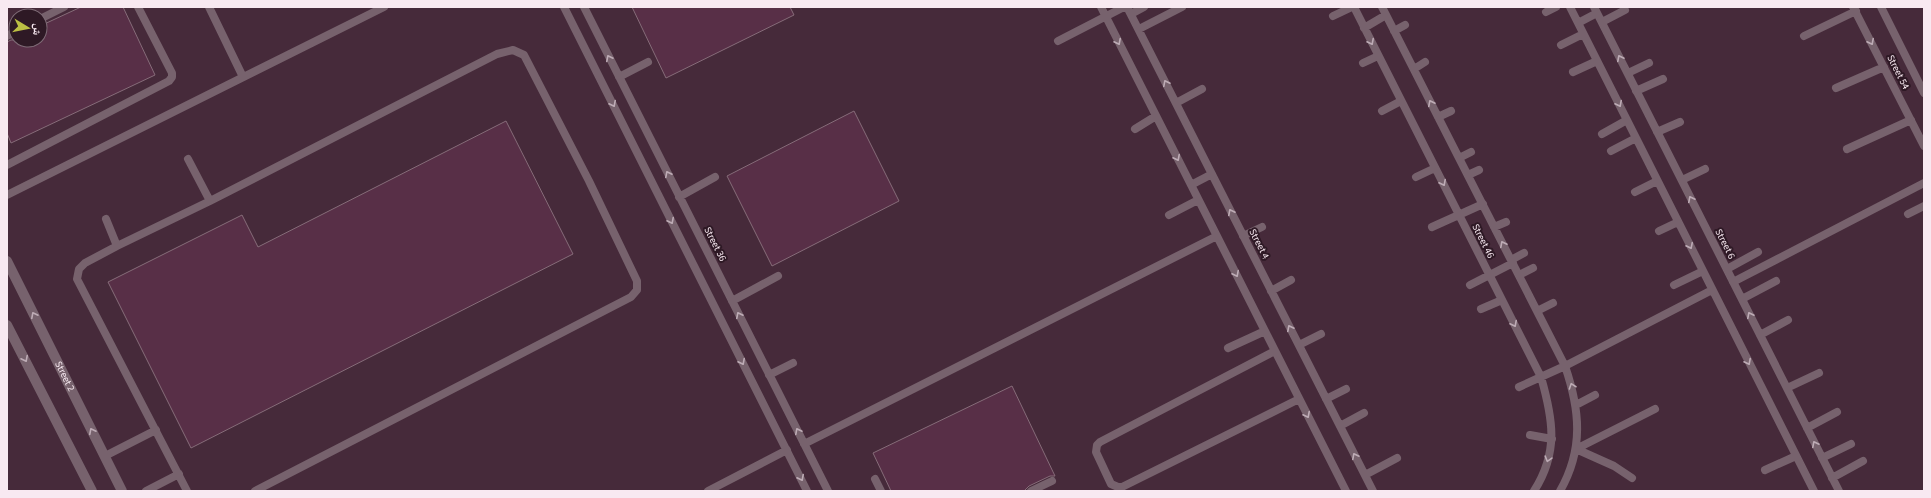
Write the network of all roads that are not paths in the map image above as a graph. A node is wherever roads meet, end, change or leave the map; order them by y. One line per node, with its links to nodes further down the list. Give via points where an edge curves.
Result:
1 (64, 7): 21 (lane)
2 (138, 7): 72 (lane, via 172,73 169,81)
3 (209, 7): 45 (lane)
4 (384, 7): 45 (lane)
5 (564, 7): 158 (lane, one-way to 158)
6 (584, 7): 46 (lane, Street 36, one-way to 6)
7 (1101, 7): 23 (lane)
8 (1124, 7): 23 (lane)
9 (1144, 7): 17 (lane)
10 (1182, 7): 29 (lane)
11 (1353, 7): 24 (lane); 28 (lane, Street 46)
12 (1382, 7): 22 (lane, Street 46)
13 (1556, 7): 20 (lane)
14 (1570, 7): 26 (lane)
15 (1881, 7): 48 (lane, Street 54)
16 (1855, 9): 32 (lane); 41 (lane, Street 54, one-way to 41)
17 (1129, 10): 29 (lane, Street 4)
18 (1596, 10): 25 (lane, Street 6); 26 (lane)
19 (1625, 10): 25 (lane)
20 (1546, 12)
21 (48, 15)
22 (1386, 15): 28 (lane); 30 (lane, Street 46)
23 (1106, 16): 33 (lane); 57 (lane, one-way to 57)
24 (1334, 16)
25 (1602, 22): 44 (lane, Street 6, one-way to 25)
26 (1578, 23): 31 (lane)
27 (1405, 25): 30 (lane)
28 (1364, 28): 35 (lane, Street 46, one-way to 35)
29 (1139, 29): 54 (lane, Street 4, one-way to 29)
30 (1394, 31): 42 (lane, Street 46)
31 (1584, 34): 34 (lane); 36 (lane)
32 (1804, 36)
33 (1058, 41)
34 (1561, 45)
35 (1378, 56): 39 (lane); 53 (lane, Street 46)
36 (1597, 61): 43 (lane); 59 (lane, one-way to 59)
37 (648, 62): 46 (lane)
38 (1425, 62): 42 (lane)
39 (1363, 63)
40 (1649, 63): 44 (lane)
41 (1884, 66): 49 (lane); 60 (lane, Street 54)
42 (1414, 69): 58 (lane, Street 46, one-way to 42)
43 (1573, 72)
44 (1628, 73): 51 (lane, Street 6)
45 (243, 77): 85 (lane)
46 (619, 77): 86 (lane, Street 36, one-way to 46)
47 (1663, 79): 51 (lane)
48 (1921, 79): 52 (lane, Street 54)
49 (1836, 88)
50 (1202, 89): 54 (lane)
51 (1636, 91): 63 (lane, Street 6)
52 (1924, 93)
53 (1401, 101): 55 (lane); 73 (lane, Street 46)
54 (1176, 102): 76 (lane, Street 4)
55 (1382, 111)
56 (1451, 111): 58 (lane)
57 (1156, 116): 62 (lane); 83 (lane, one-way to 83)
58 (1438, 117): 70 (lane, Street 46)
59 (1627, 120): 64 (lane); 65 (lane)
60 (1911, 120): 66 (lane, Street 54); 67 (lane)
61 (1680, 122): 63 (lane)
62 (1135, 129)
63 (1657, 132): 80 (lane, Street 6)
64 (1602, 134)
65 (1636, 138): 68 (lane); 81 (lane)
66 (1924, 146)
67 (1847, 150)
68 (1611, 151)
69 (1471, 152): 70 (lane)
70 (1459, 158): 77 (lane, Street 46)
71 (188, 159): 88 (lane)
72 (7, 165)
73 (1435, 168): 79 (lane); 93 (lane, Street 46, one-way to 93)
74 (1706, 169): 80 (lane)
75 (1479, 170): 77 (lane)
76 (1212, 174): 83 (lane); 102 (lane, Street 4, one-way to 76)
77 (1468, 175): 89 (lane, Street 46)
78 (715, 177): 86 (lane)
79 (1416, 177)
80 (1682, 180): 109 (lane, Street 6, one-way to 80)
81 (1657, 181): 84 (lane); 96 (lane)
82 (1924, 183): 116 (lane)
83 (1191, 185): 87 (lane)
84 (1635, 192)
85 (7, 195)
86 (679, 197): 123 (lane, Street 36)
87 (1198, 200): 92 (lane); 101 (lane)
88 (210, 201): 103 (lane); 175 (lane, via 497,54 513,50 524,55 637,281 637,290 631,297)
89 (1483, 204): 93 (lane); 99 (lane, Street 46)
90 (1924, 206): 91 (lane)
91 (1908, 214)
92 (1169, 215)
93 (1459, 215): 98 (lane); 111 (lane, Street 46)
94 (106, 219): 103 (lane)
95 (1506, 222): 99 (lane)
96 (1678, 222): 100 (lane); 110 (lane, one-way to 110)
97 (1262, 227): 102 (lane)
98 (1432, 227)
99 (1494, 227): 107 (lane, Street 46, one-way to 99)
100 (1659, 231)
101 (1217, 236): 129 (lane, one-way to 129); 155 (lane)
102 (1243, 236): 120 (lane, Street 4)
103 (118, 246): 152 (lane, via 79,269 78,280)
104 (1758, 252): 109 (lane)
105 (1524, 253): 107 (lane)
106 (7, 261): 159 (street, Street 2, one-way to 106)
107 (1512, 261): 111 (lane); 112 (lane, Street 46)
108 (1533, 268): 112 (lane)
109 (1727, 269): 116 (lane, Street 6)
110 (1703, 271): 118 (lane); 119 (lane)
111 (1490, 275): 117 (lane); 122 (lane, Street 46)
112 (1518, 275): 126 (lane, Street 46)
113 (778, 276): 123 (lane)
114 (1291, 280): 120 (lane)
115 (1776, 281): 121 (lane)
116 (1733, 282): 121 (lane, Street 6)
117 (1470, 285)
118 (1674, 285)
119 (1712, 290): 136 (lane); 160 (lane, one-way to 160)
120 (1271, 291): 132 (lane, Street 4, one-way to 120)
121 (1742, 299): 131 (lane, Street 6, one-way to 121)
122 (1502, 300): 125 (lane); 139 (lane, Street 46, one-way to 139)
123 (732, 301): 138 (lane, Street 36, one-way to 123)
124 (1553, 303): 126 (lane)
125 (1481, 309)
126 (1537, 311): 136 (lane, Street 46)
127 (1788, 320): 131 (lane)
128 (7, 325): 171 (street, one-way to 171)
129 (1265, 331): 133 (lane); 134 (lane)
130 (1321, 334): 132 (lane)
131 (1760, 335): 141 (lane, Street 6)
132 (1299, 345): 145 (lane, Street 4)
133 (1228, 348)
134 (1275, 351): 144 (lane); 144 (lane, via 1100,442 1096,452 1112,484 1122,486)
135 (793, 364): 138 (lane)
136 (1565, 366): 139 (lane); 146 (lane, Street 46, one-way to 136)
137 (1819, 373): 141 (lane)
138 (769, 375): 155 (lane, Street 36, one-way to 138)
139 (1541, 376): 140 (lane); 154 (lane, Street 46, via 1550,409)
140 (1519, 387)
141 (1787, 388): 151 (lane, Street 6)
142 (1346, 389): 145 (lane)
143 (1595, 395): 146 (lane)
144 (1299, 399): 181 (lane, one-way to 181)
145 (1326, 399): 150 (lane, Street 4)
146 (1576, 405): 157 (lane, Street 46)
147 (1655, 409): 157 (lane)
148 (1837, 412): 151 (lane)
149 (1364, 413): 150 (lane)
150 (1340, 426): 166 (lane, Street 4, one-way to 150)
151 (1807, 428): 162 (lane, Street 6, one-way to 151)
152 (156, 430): 159 (lane); 165 (lane)
153 (1530, 435): 154 (lane)
154 (1552, 439): 183 (lane, Street 46, one-way to 183, via 1549,458)
155 (804, 444): 178 (lane, Street 36)
156 (1851, 444): 162 (lane)
157 (1576, 449): 167 (lane, via 1614,466); 184 (lane, Street 46)
158 (787, 450): 176 (lane); 177 (lane, one-way to 177)
159 (105, 456): 172 (street, Street 2)
160 (1796, 456): 164 (lane); 185 (lane)
161 (1397, 458): 166 (lane)
162 (1822, 458): 168 (lane, Street 6)
163 (1863, 462): 168 (lane)
164 (1765, 470)
165 (179, 474): 173 (lane); 174 (lane)
166 (1365, 475): 182 (lane, Street 4)
167 (1632, 478)
168 (1832, 478): 186 (lane, Street 6)
169 (875, 479): 179 (lane)
170 (1052, 481): 180 (lane)
171 (92, 491)
172 (122, 491)
173 (146, 491)
174 (187, 491)
175 (255, 491)
176 (708, 491)
177 (807, 491)
178 (828, 491)
179 (881, 491)
180 (1032, 491)
181 (1346, 491)
182 (1373, 491)
183 (1534, 491)
184 (1560, 491)
185 (1814, 491)
186 (1839, 491)

